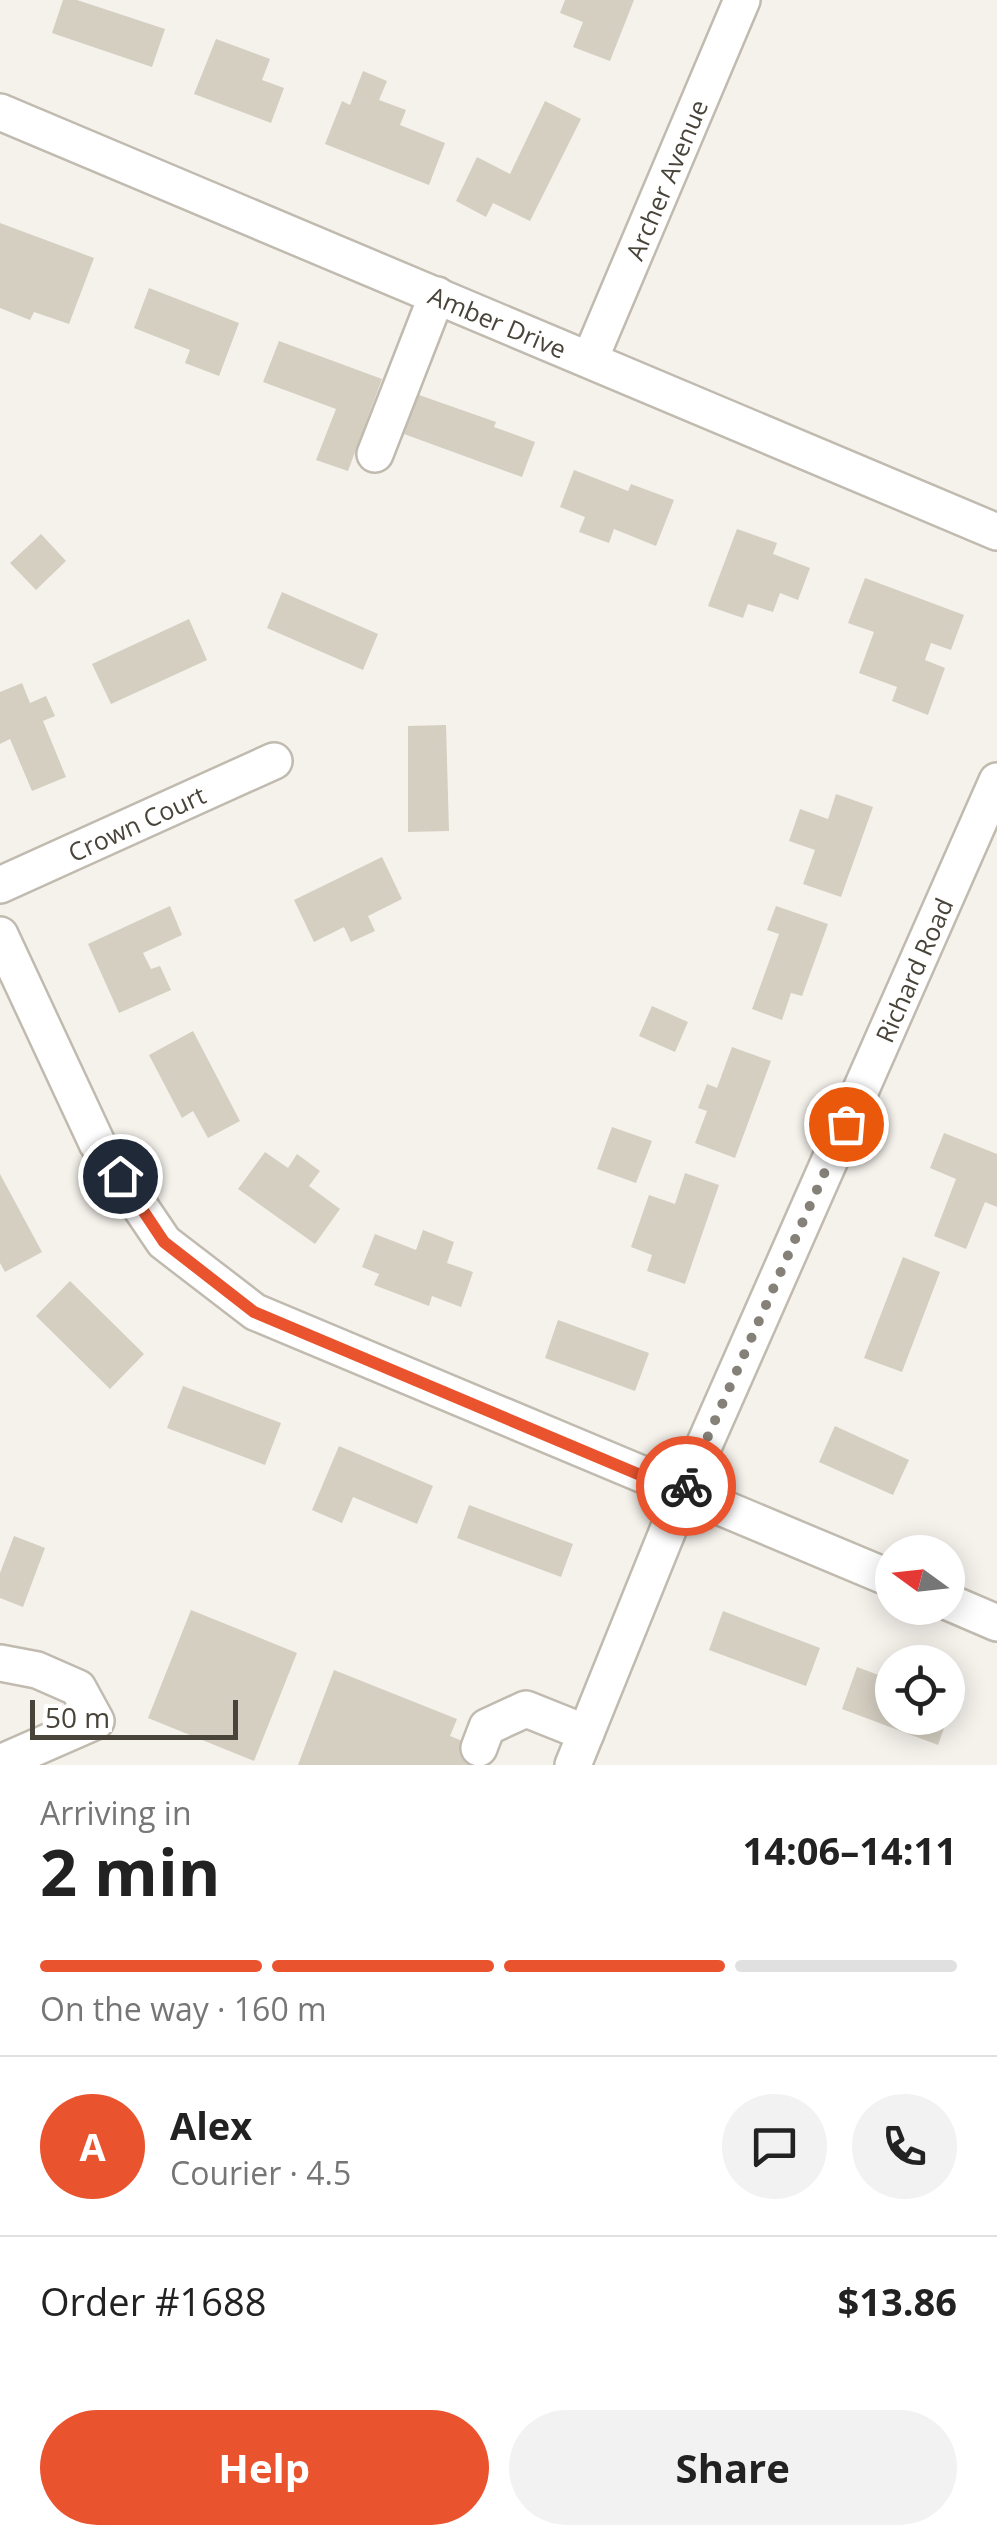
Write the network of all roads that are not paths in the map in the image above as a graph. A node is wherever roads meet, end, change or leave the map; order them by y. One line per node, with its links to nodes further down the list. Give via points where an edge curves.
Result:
1 (742, 0): 4 (street, Archer Avenue)
2 (0, 112): 3 (street, Amber Drive)
3 (437, 295): 4 (street, Amber Drive); 5 (street)
4 (590, 359): 6 (street, Amber Drive)
5 (374, 454)
6 (997, 532)
7 (274, 761): 9 (street, Crown Court)
8 (997, 782): 11 (street, Richard Road)
9 (0, 885)
10 (0, 935): 11 (street, via 97,1143 164,1242 254,1312)
11 (683, 1493): 12 (street); 17 (street, Richard Road)
12 (875, 1573)
13 (965, 1609): 14 (street)
14 (997, 1622)
15 (0, 1663): 18 (street, via 78,1688 96,1721)
16 (479, 1748): 17 (street, via 487,1727 526,1709)
17 (580, 1749)
18 (0, 1763)

